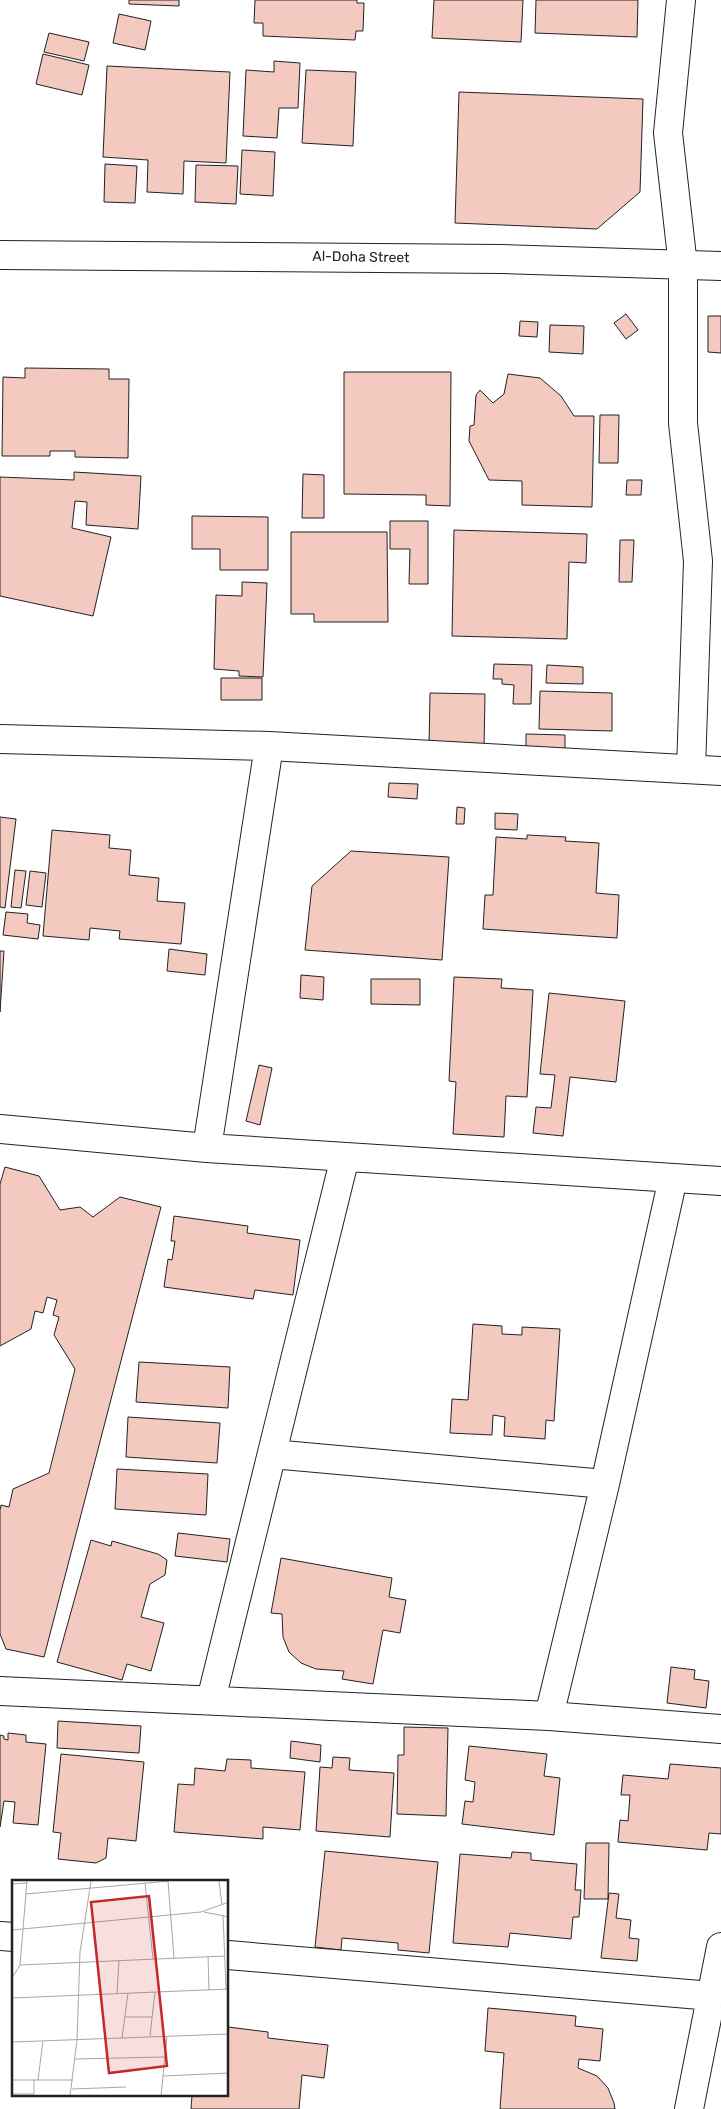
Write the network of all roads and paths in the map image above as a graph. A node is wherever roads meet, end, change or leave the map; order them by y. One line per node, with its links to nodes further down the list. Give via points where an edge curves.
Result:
1 (681, 0): 3 (street, via 668,133)
2 (0, 255): 3 (street, Al-Doha Street, via 500,259)
3 (683, 266): 4 (street, Al-Doha Street); 7 (street, via 683,423 698,561)
4 (721, 266)
5 (0, 740): 6 (street)
6 (269, 746): 7 (street); 10 (street)
7 (690, 769): 8 (street)
8 (721, 771)
9 (0, 1129): 10 (street)
10 (207, 1148): 11 (street)
11 (345, 1157): 12 (street); 14 (street)
12 (673, 1178): 13 (street); 15 (street)
13 (721, 1181)
14 (272, 1454): 15 (street); 17 (street)
15 (605, 1484): 18 (street)
16 (0, 1690): 17 (street)
17 (211, 1700): 18 (street)
18 (549, 1716): 19 (street)
19 (721, 1729)
20 (721, 1948): 22 (street)
21 (229, 1955): 22 (street)
22 (712, 1996): 23 (street)
23 (689, 2109)

